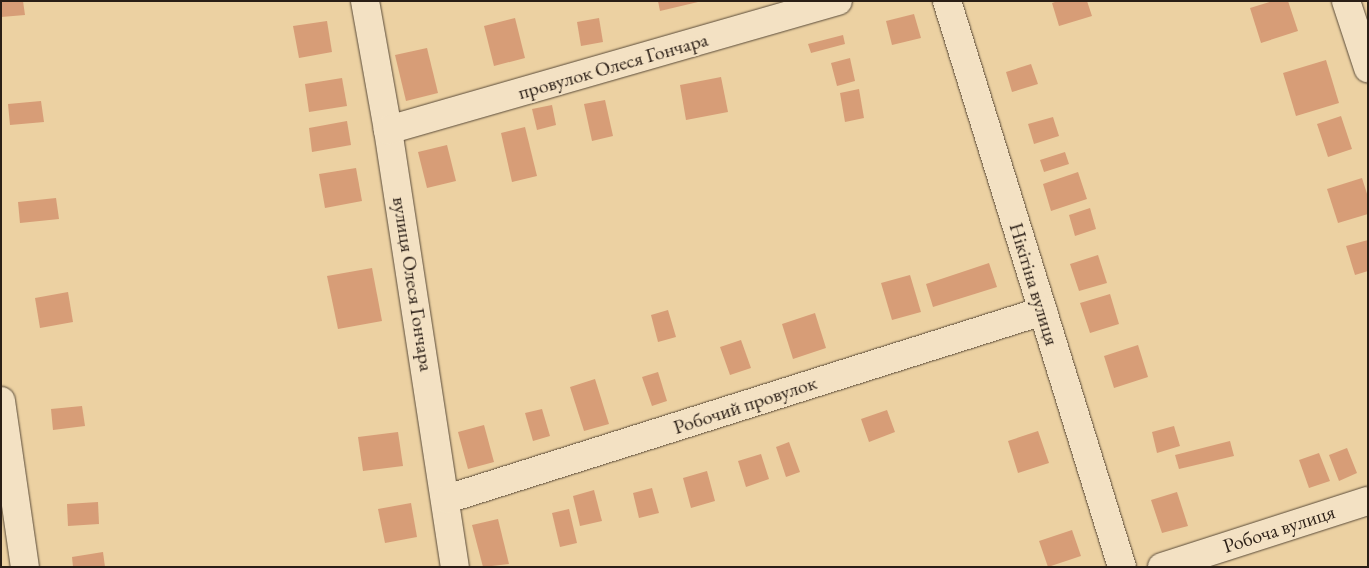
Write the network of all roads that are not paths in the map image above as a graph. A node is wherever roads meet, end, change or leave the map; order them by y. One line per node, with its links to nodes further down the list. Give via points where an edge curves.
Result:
1 (365, 1): 6 (street, вулиця Олеся Гончара)
2 (838, 1): 6 (street, провулок Олеся Гончара)
3 (948, 1): 7 (street, Нікітіна вулиця)
4 (1346, 1): 5 (street)
5 (1368, 68)
6 (388, 130): 9 (street, вулиця Олеся Гончара)
7 (1043, 311): 9 (street, Робочий провулок); 13 (street, Нікітіна вулиця)
8 (1, 401): 11 (street)
9 (447, 499): 12 (street, вулиця Олеся Гончара)
10 (1368, 501): 14 (street, Робоча вулиця)
11 (26, 567)
12 (455, 567)
13 (1122, 567)
14 (1162, 567)

